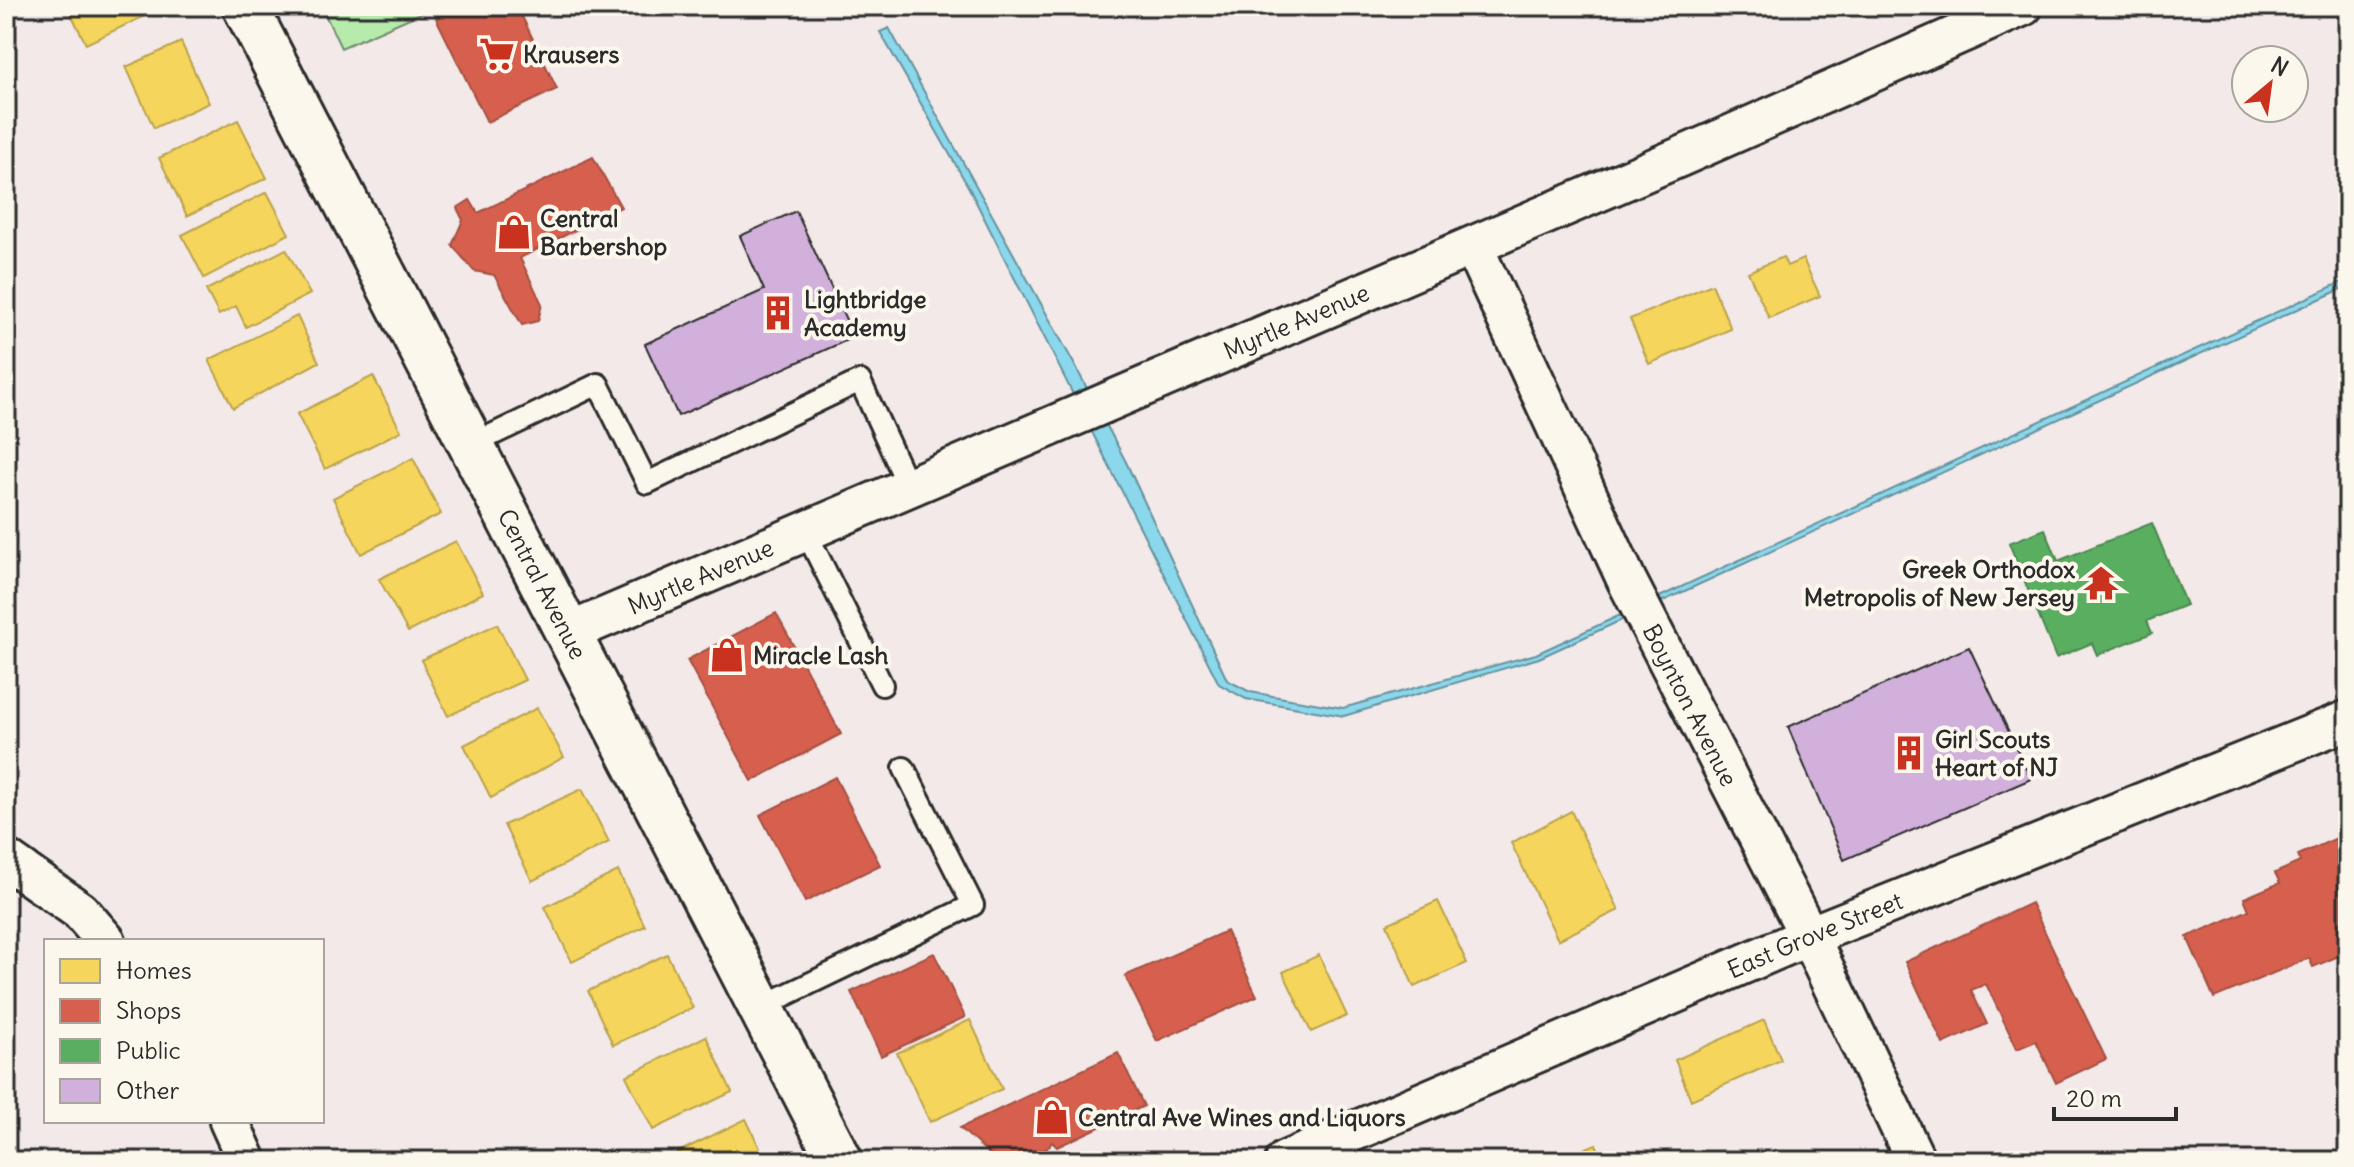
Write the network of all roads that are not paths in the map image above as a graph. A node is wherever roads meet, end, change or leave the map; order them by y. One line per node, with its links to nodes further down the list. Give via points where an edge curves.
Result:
1 (245, 6): 4 (main road, Central Avenue)
2 (2023, 6): 3 (street, Myrtle Avenue)
3 (1473, 246): 5 (street, Myrtle Avenue); 12 (street, Boynton Avenue, via 1627,581)
4 (471, 445): 5 (lane, via 598,384 647,483 860,381); 7 (main road, Central Avenue)
5 (909, 488): 6 (street, Myrtle Avenue)
6 (806, 532): 7 (street, Myrtle Avenue); 8 (lane)
7 (568, 633): 14 (main road, Central Avenue)
8 (882, 685)
9 (2348, 720): 12 (street, East Grove Street)
10 (904, 768): 14 (lane, via 973,905)
11 (6, 859): 13 (street, via 80,911)
12 (1809, 936): 18 (street, East Grove Street); 19 (street, Boynton Avenue)
13 (104, 939)
14 (761, 1007): 17 (main road, Central Avenue)
15 (230, 1123): 16 (street)
16 (247, 1161)
17 (840, 1161)
18 (1285, 1161)
19 (1916, 1161)

